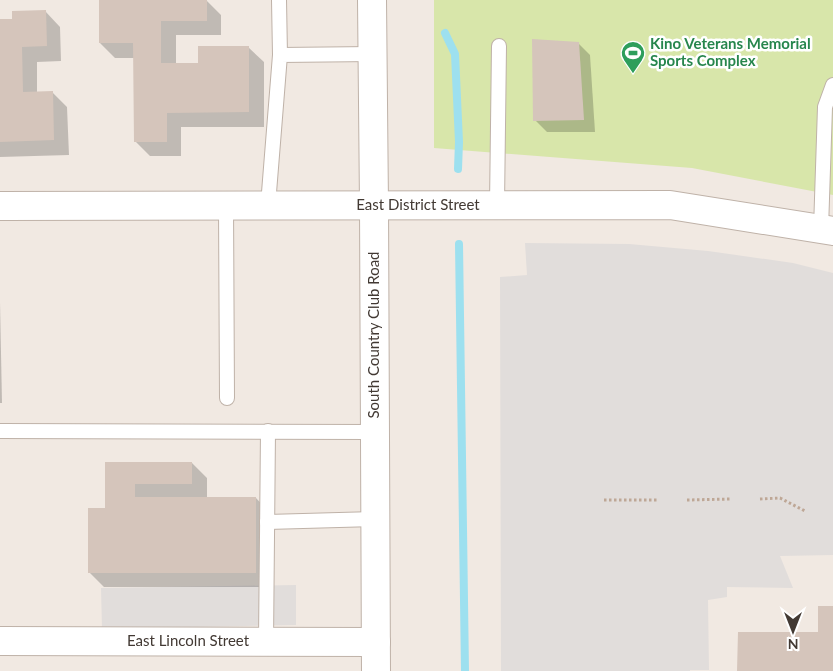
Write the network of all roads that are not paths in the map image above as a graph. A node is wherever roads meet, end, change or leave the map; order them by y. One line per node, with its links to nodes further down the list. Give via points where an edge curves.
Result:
1 (279, 0): 5 (lane)
2 (372, 0): 4 (street, South Country Club Road)
3 (499, 46): 10 (lane)
4 (373, 54): 5 (lane); 9 (street, South Country Club Road)
5 (280, 55): 8 (lane)
6 (833, 85): 12 (lane, via 825,107)
7 (226, 205): 8 (street, East District Street); 11 (street, East District Street); 13 (lane)
8 (268, 205): 9 (street, East District Street)
9 (374, 205): 10 (street, East District Street); 16 (street, South Country Club Road)
10 (497, 205): 12 (street, East District Street, via 670,205)
11 (0, 206)
12 (827, 230)
13 (227, 398)
14 (0, 431): 15 (lane)
15 (268, 431): 16 (lane); 18 (lane)
16 (375, 432): 17 (street, South Country Club Road)
17 (375, 520): 18 (lane); 21 (street, South Country Club Road)
18 (267, 522): 20 (lane)
19 (0, 641): 20 (street, East Lincoln Street)
20 (266, 642): 21 (street, East Lincoln Street)
21 (376, 642): 22 (street, South Country Club Road)
22 (376, 671)

